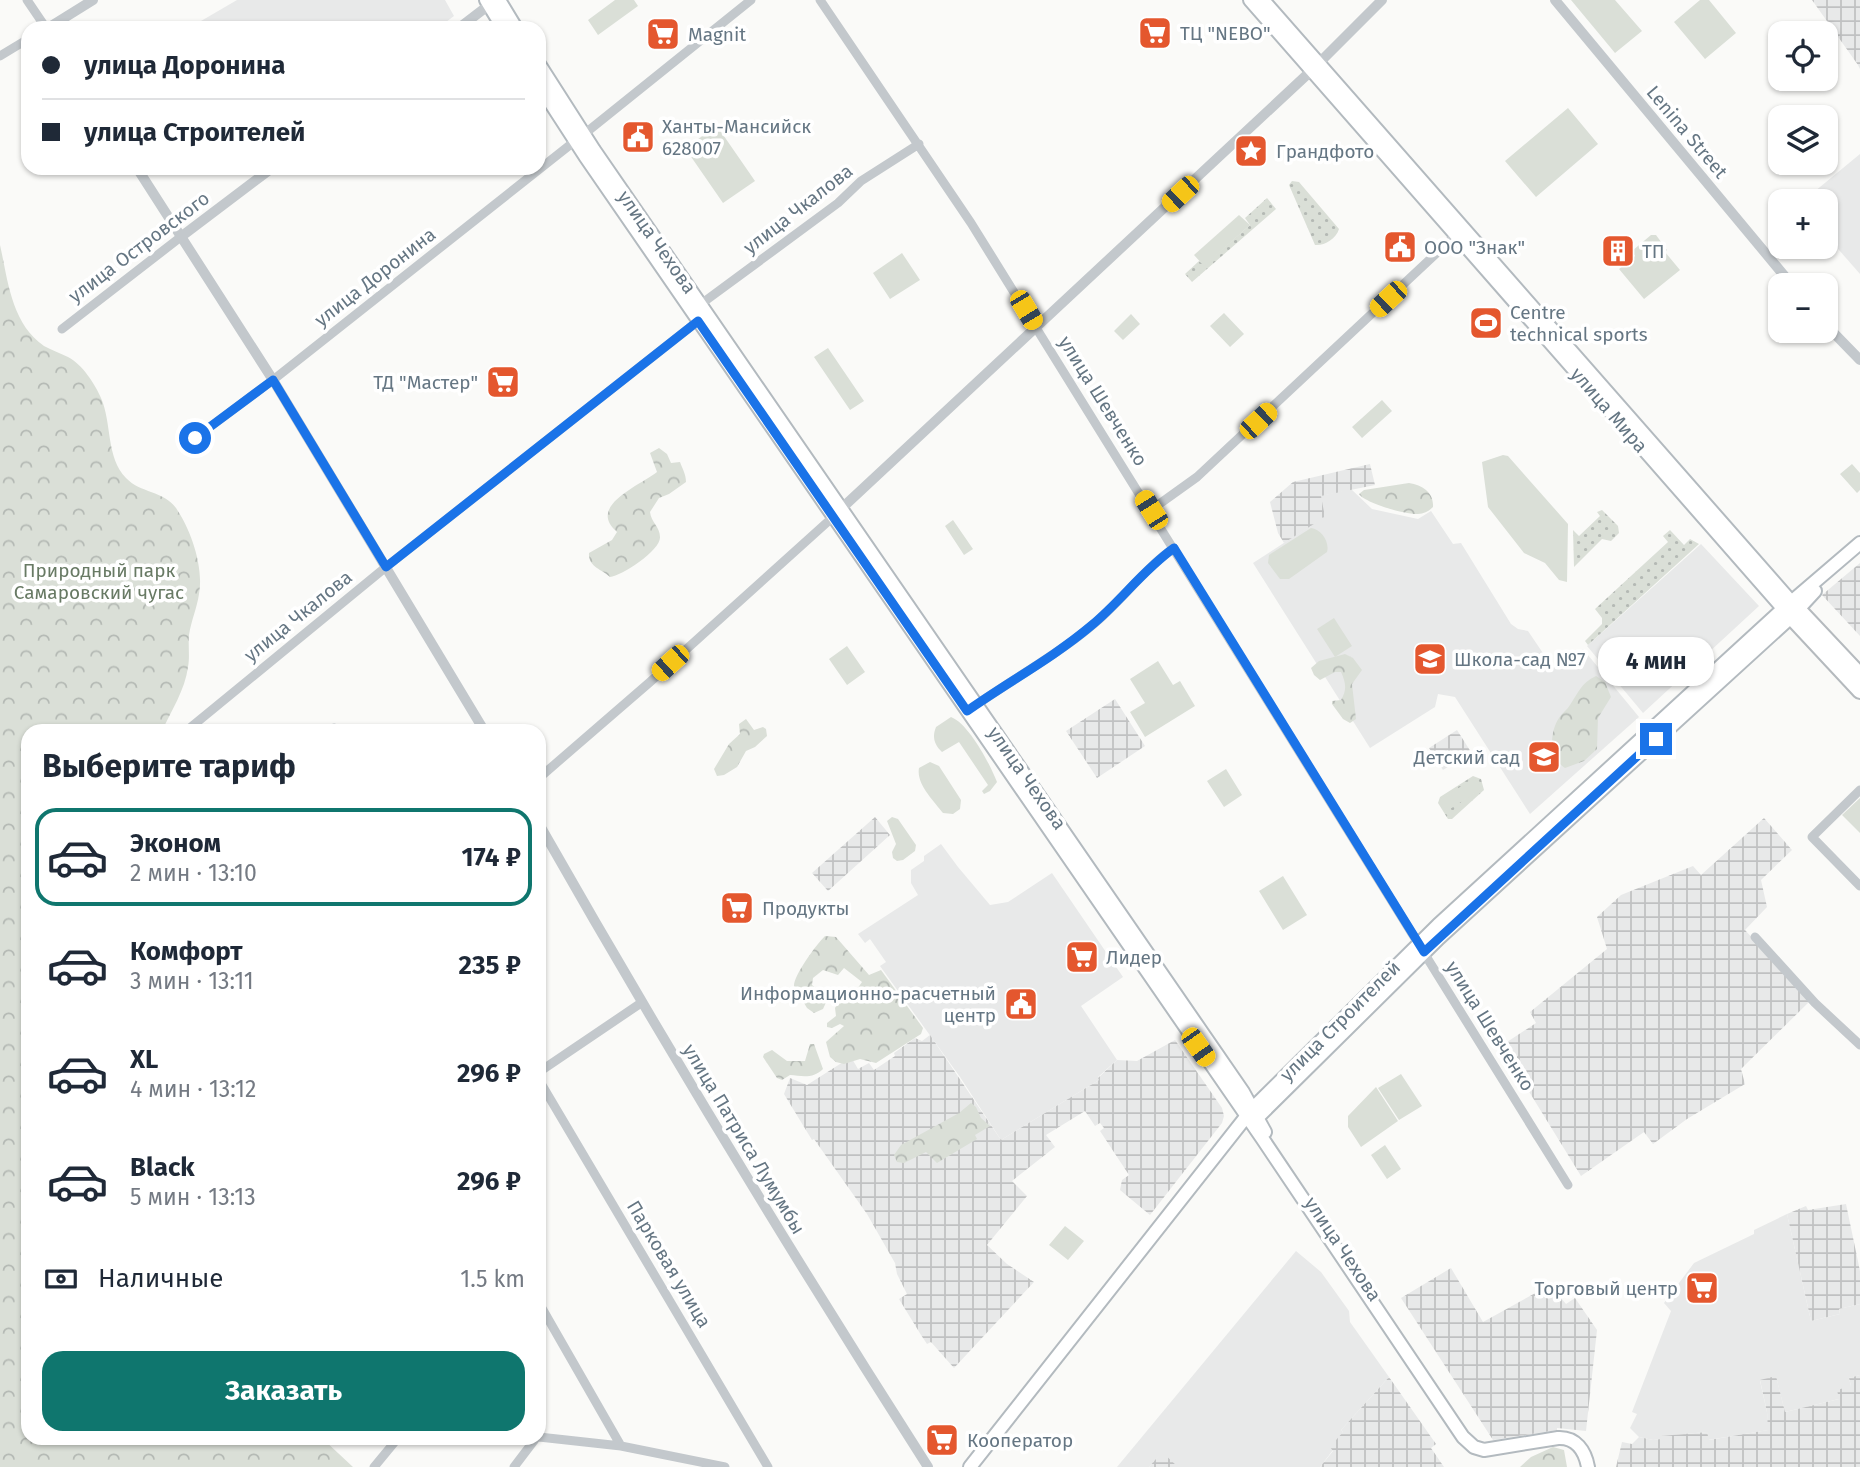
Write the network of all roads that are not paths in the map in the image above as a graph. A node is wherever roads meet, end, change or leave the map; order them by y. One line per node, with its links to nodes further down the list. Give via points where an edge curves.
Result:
1 (27, 0): 10 (street)
2 (93, 0): 11 (street)
3 (751, 0): 20 (street, улица Доронина)
4 (820, 0): 21 (street, улица Шевченко)
5 (1250, 0): 17 (main road, улица Мира)
6 (1263, 0): 17 (main road, улица Мира)
7 (1382, 0): 17 (street)
8 (1555, 0): 28 (street, Lenina Street)
9 (492, 1): 12 (street); 13 (main road); 14 (main road)
10 (42, 21)
11 (58, 21)
12 (468, 21)
13 (500, 21)
14 (510, 21)
15 (21, 43): 16 (street)
16 (0, 56)
17 (1315, 67): 26 (main road, улица Мира); 31 (street)
18 (546, 77): 20 (main road, улица Чехова)
19 (546, 94): 20 (main road, улица Чехова)
20 (579, 138): 22 (street, улица Доронина); 29 (main road, улица Чехова); 30 (main road, улица Чехова)
21 (919, 144): 29 (street, улица Чкалова, via 860,181 838,203); 31 (street, улица Шевченко)
22 (546, 164)
23 (142, 175): 27 (street)
24 (263, 175): 27 (street, улица Островского)
25 (532, 175): 35 (street, улица Доронина)
26 (1460, 232): 37 (street, via 1197,477); 43 (main road, улица Мира)
27 (182, 236): 32 (street, улица Островского); 35 (street)
28 (1781, 273)
29 (701, 304): 30 (main road); 38 (main road, улица Чехова)
30 (698, 321): 38 (main road, улица Чехова); 42 (street, улица Чкалова)
31 (1036, 326): 37 (street, улица Шевченко); 38 (street)
32 (62, 329)
33 (1838, 337): 34 (street)
34 (1860, 359)
35 (273, 380): 36 (street, улица Доронина); 42 (street)
36 (195, 438)
37 (1151, 510): 40 (street, улица Шевченко)
38 (837, 513): 46 (main road, улица Чехова); 49 (street)
39 (1860, 542): 43 (main road, улица Строителей)
40 (1174, 548): 46 (street, via 1085,631); 54 (street, улица Шевченко)
41 (1860, 552): 43 (main road, улица Строителей)
42 (386, 567): 47 (street, улица Чкалова); 48 (street)
43 (1791, 609): 44 (main road, улица Мира); 45 (main road, улица Мира); 54 (main road, улица Строителей)
44 (1860, 675)
45 (1860, 691)
46 (971, 708): 59 (main road, улица Чехова)
47 (195, 724)
48 (480, 724)
49 (546, 772)
50 (1860, 790): 52 (street, via 1812,837)
51 (546, 836): 55 (street, улица Патриса Лумумбы)
52 (1860, 886)
53 (1755, 937): 56 (street)
54 (1421, 948): 59 (main road, улица Строителей); 60 (street, улица Шевченко)
55 (641, 1003): 57 (street); 72 (street, улица Патриса Лумумбы)
56 (1860, 1045)
57 (546, 1067)
58 (546, 1092): 71 (street, Парковая улица)
59 (1252, 1116): 73 (main road, улица Строителей); 74 (main road, улица Чехова, via 1437,1395 1472,1439 1496,1448 1569,1439 1580,1447)
60 (1568, 1185)
61 (546, 1315): 65 (street)
62 (546, 1439): 65 (street)
63 (392, 1445): 67 (street)
64 (532, 1445): 68 (street)
65 (621, 1446): 66 (street)
66 (666, 1456): 69 (street); 70 (street)
67 (374, 1467)
68 (514, 1467)
69 (658, 1467)
70 (725, 1467)
71 (768, 1467)
72 (928, 1467)
73 (970, 1467)
74 (1588, 1467)

